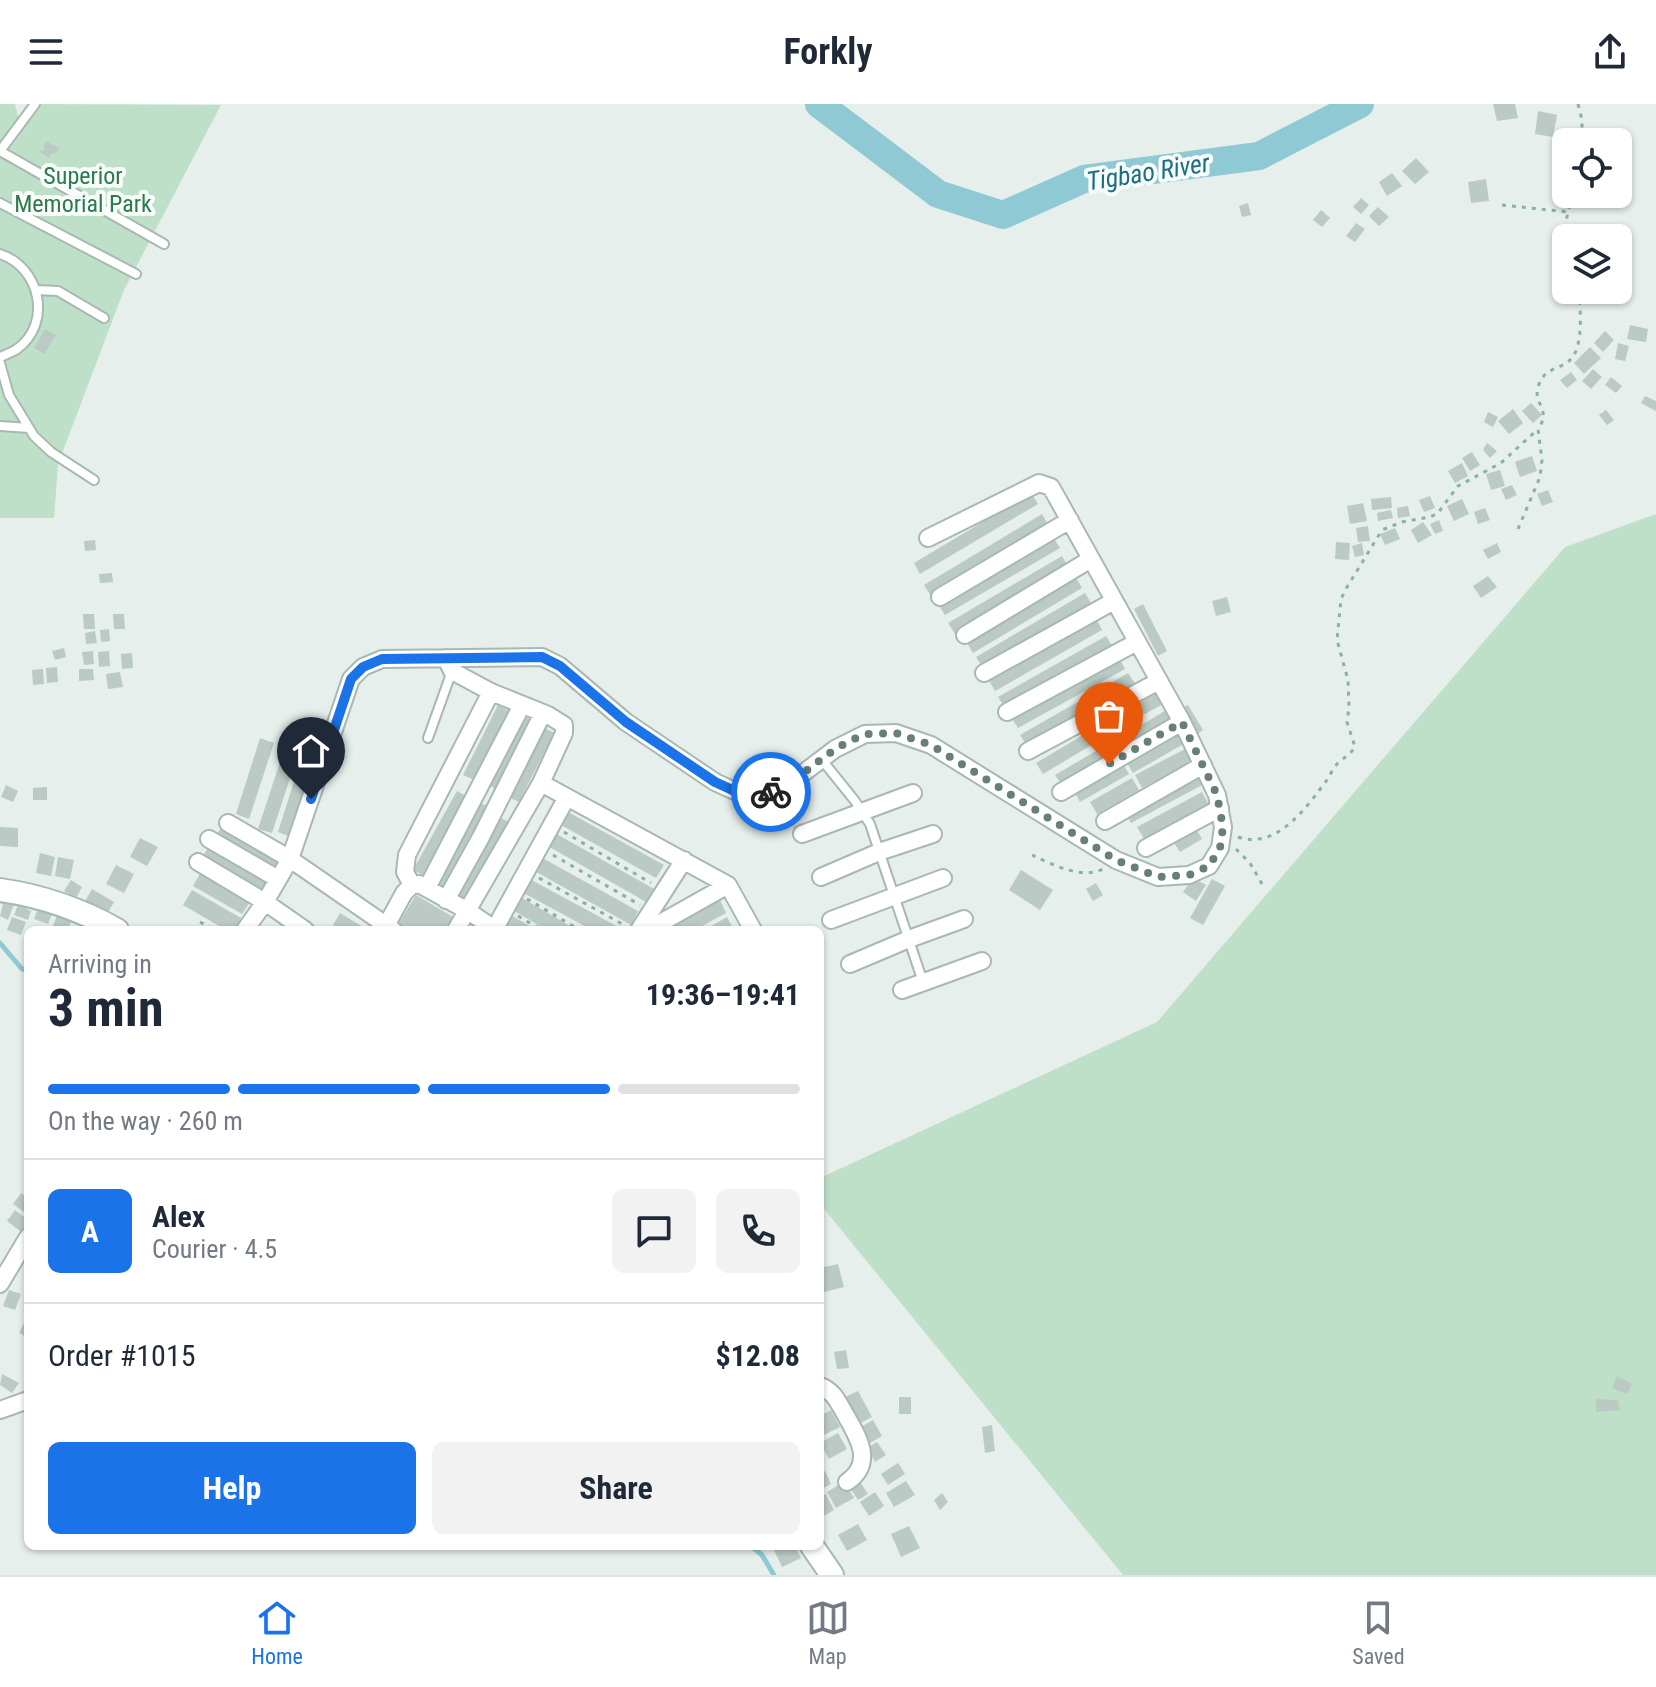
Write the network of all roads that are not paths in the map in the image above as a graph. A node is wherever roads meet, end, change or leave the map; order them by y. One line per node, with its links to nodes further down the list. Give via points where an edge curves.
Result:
1 (35, 104): 2 (lane)
2 (0, 151): 4 (lane)
3 (0, 203): 6 (lane)
4 (164, 244)
5 (0, 254): 7 (lane, via 20,265)
6 (136, 274)
7 (36, 290): 8 (lane, via 58,291); 9 (lane, via 32,332)
8 (104, 318)
9 (0, 360): 11 (lane, via 9,395)
10 (0, 426): 11 (lane)
11 (29, 428): 12 (lane, via 51,452)
12 (94, 480)
13 (1070, 520): 14 (street, via 1051,487 1039,483); 15 (street); 16 (street)
14 (928, 538)
15 (1091, 559): 17 (street); 18 (street)
16 (940, 597)
17 (1114, 601): 19 (street); 21 (street)
18 (965, 635)
19 (1137, 642): 22 (street); 25 (street)
20 (449, 665): 23 (street); 28 (lane); 30 (street, via 542,657 626,722 741,794 781,790); 45 (street, via 382,659 351,679)
21 (984, 673)
22 (1159, 681): 27 (street); 29 (street)
23 (491, 692): 24 (street); 52 (street, via 407,855 405,872)
24 (522, 705): 26 (street); 52 (street)
25 (1007, 712)
26 (543, 713): 32 (street, via 564,725 564,733); 55 (street)
27 (1182, 722): 31 (street); 33 (street)
28 (428, 738)
29 (1028, 751)
30 (821, 759): 36 (street, via 865,734 896,733 931,745 1116,860 1158,877 1189,875 1209,866 1220,848); 37 (lane)
31 (1203, 765): 36 (street); 38 (street)
32 (541, 783): 35 (street); 57 (street)
33 (1061, 792)
34 (913, 793): 37 (street)
35 (567, 797): 46 (street); 67 (street)
36 (1220, 808): 43 (street)
37 (862, 811): 40 (street); 44 (lane)
38 (1105, 821)
39 (228, 823): 45 (street)
40 (802, 834)
41 (933, 834): 44 (street)
42 (209, 839): 50 (street)
43 (1146, 848)
44 (879, 852): 48 (street); 54 (lane)
45 (290, 859): 50 (street); 63 (street)
46 (684, 860): 51 (street); 68 (street)
47 (198, 862): 56 (street)
48 (821, 877)
49 (943, 878): 54 (street)
50 (278, 879): 56 (street)
51 (728, 885): 69 (street); 70 (street)
52 (419, 887): 55 (street); 64 (street, via 404,893)
53 (0, 890): 60 (street, via 64,904)
54 (894, 896): 59 (street); 71 (lane)
55 (446, 900): 57 (street)
56 (265, 902): 61 (street); 62 (street)
57 (468, 911): 65 (street); 66 (street)
58 (964, 919): 71 (street)
59 (831, 920)
60 (109, 926)
61 (248, 926)
62 (299, 926)
63 (386, 926)
64 (390, 926)
65 (459, 926)
66 (489, 926)
67 (497, 926)
68 (642, 926)
69 (655, 926)
70 (751, 926)
71 (909, 939): 73 (street); 74 (lane)
72 (982, 961): 74 (street)
73 (850, 964)
74 (923, 982): 75 (street)
75 (902, 990)
76 (24, 1244): 77 (street)
77 (0, 1284)
78 (824, 1388): 81 (street, via 833,1394 862,1447 859,1469)
79 (24, 1401): 80 (street)
80 (0, 1410)
81 (847, 1482)
82 (815, 1550): 83 (street)
83 (832, 1575)

